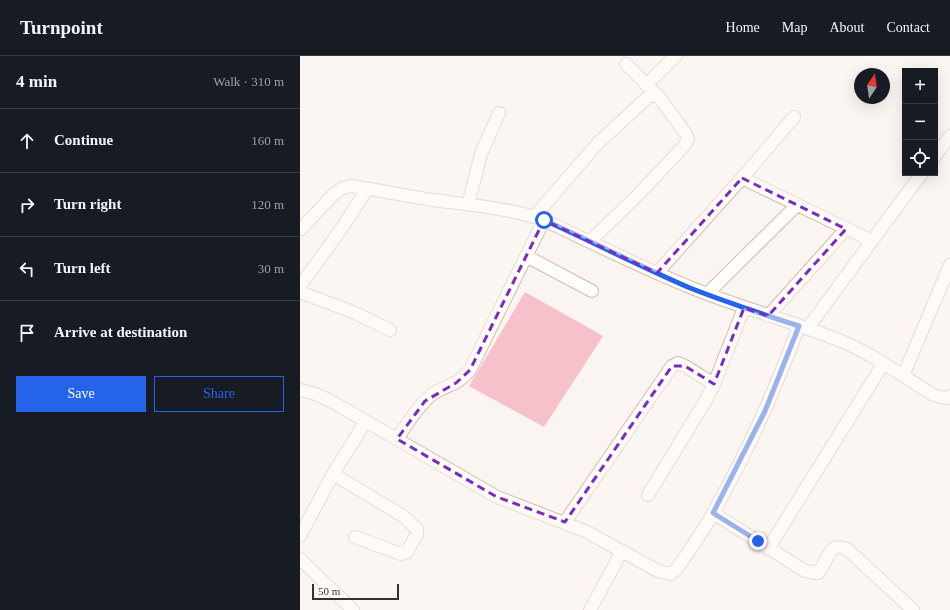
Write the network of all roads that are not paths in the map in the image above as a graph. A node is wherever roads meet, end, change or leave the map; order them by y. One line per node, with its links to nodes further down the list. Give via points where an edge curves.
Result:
1 (676, 56): 3 (street)
2 (626, 64): 3 (street)
3 (646, 85): 4 (street)
4 (659, 98): 14 (street, via 653,95 648,97 597,144); 17 (street, via 688,139 635,198)
5 (499, 113): 12 (street, via 481,154)
6 (794, 117): 10 (street)
7 (950, 136): 8 (street)
8 (938, 152)
9 (920, 176): 18 (street)
10 (742, 178): 13 (street); 21 (street)
11 (367, 189): 12 (street); 15 (street, via 352,186 343,188 335,193); 22 (street)
12 (468, 205): 14 (street)
13 (797, 205): 16 (street); 25 (street)
14 (539, 218): 17 (street); 19 (street)
15 (301, 229)
16 (846, 229): 18 (street); 27 (street)
17 (590, 241): 21 (street)
18 (872, 241): 28 (street)
19 (526, 256): 23 (street); 37 (street, via 470,370 456,384 433,394 425,401)
20 (950, 265): 31 (street)
21 (657, 273): 25 (street)
22 (300, 286)
23 (592, 291)
24 (300, 292): 29 (street, via 353,312)
25 (707, 294): 26 (street)
26 (744, 308): 27 (street); 32 (street)
27 (768, 316): 28 (street)
28 (803, 327): 30 (street, via 842,341); 40 (street, via 765,411)
29 (390, 330)
30 (883, 364): 31 (street); 44 (street)
31 (903, 376): 34 (street, via 932,394)
32 (714, 384): 39 (street, via 697,417); 41 (street, via 685,366 672,366)
33 (300, 390): 36 (street, via 329,400)
34 (945, 396): 35 (street)
35 (950, 404)
36 (366, 421): 37 (street); 38 (street)
37 (397, 439): 41 (street, via 497,497)
38 (333, 474): 42 (street); 43 (street, via 403,516 417,529 407,552 400,554)
39 (648, 495)
40 (713, 513): 44 (street); 45 (street, via 676,570 670,574 658,571)
41 (565, 522): 45 (street)
42 (300, 536)
43 (355, 537)
44 (768, 549): 47 (street, via 812,573 818,573 834,547 848,549)
45 (622, 551): 49 (street)
46 (300, 559): 48 (street)
47 (903, 606): 50 (street)
48 (353, 610)
49 (590, 610)
50 (913, 610)

